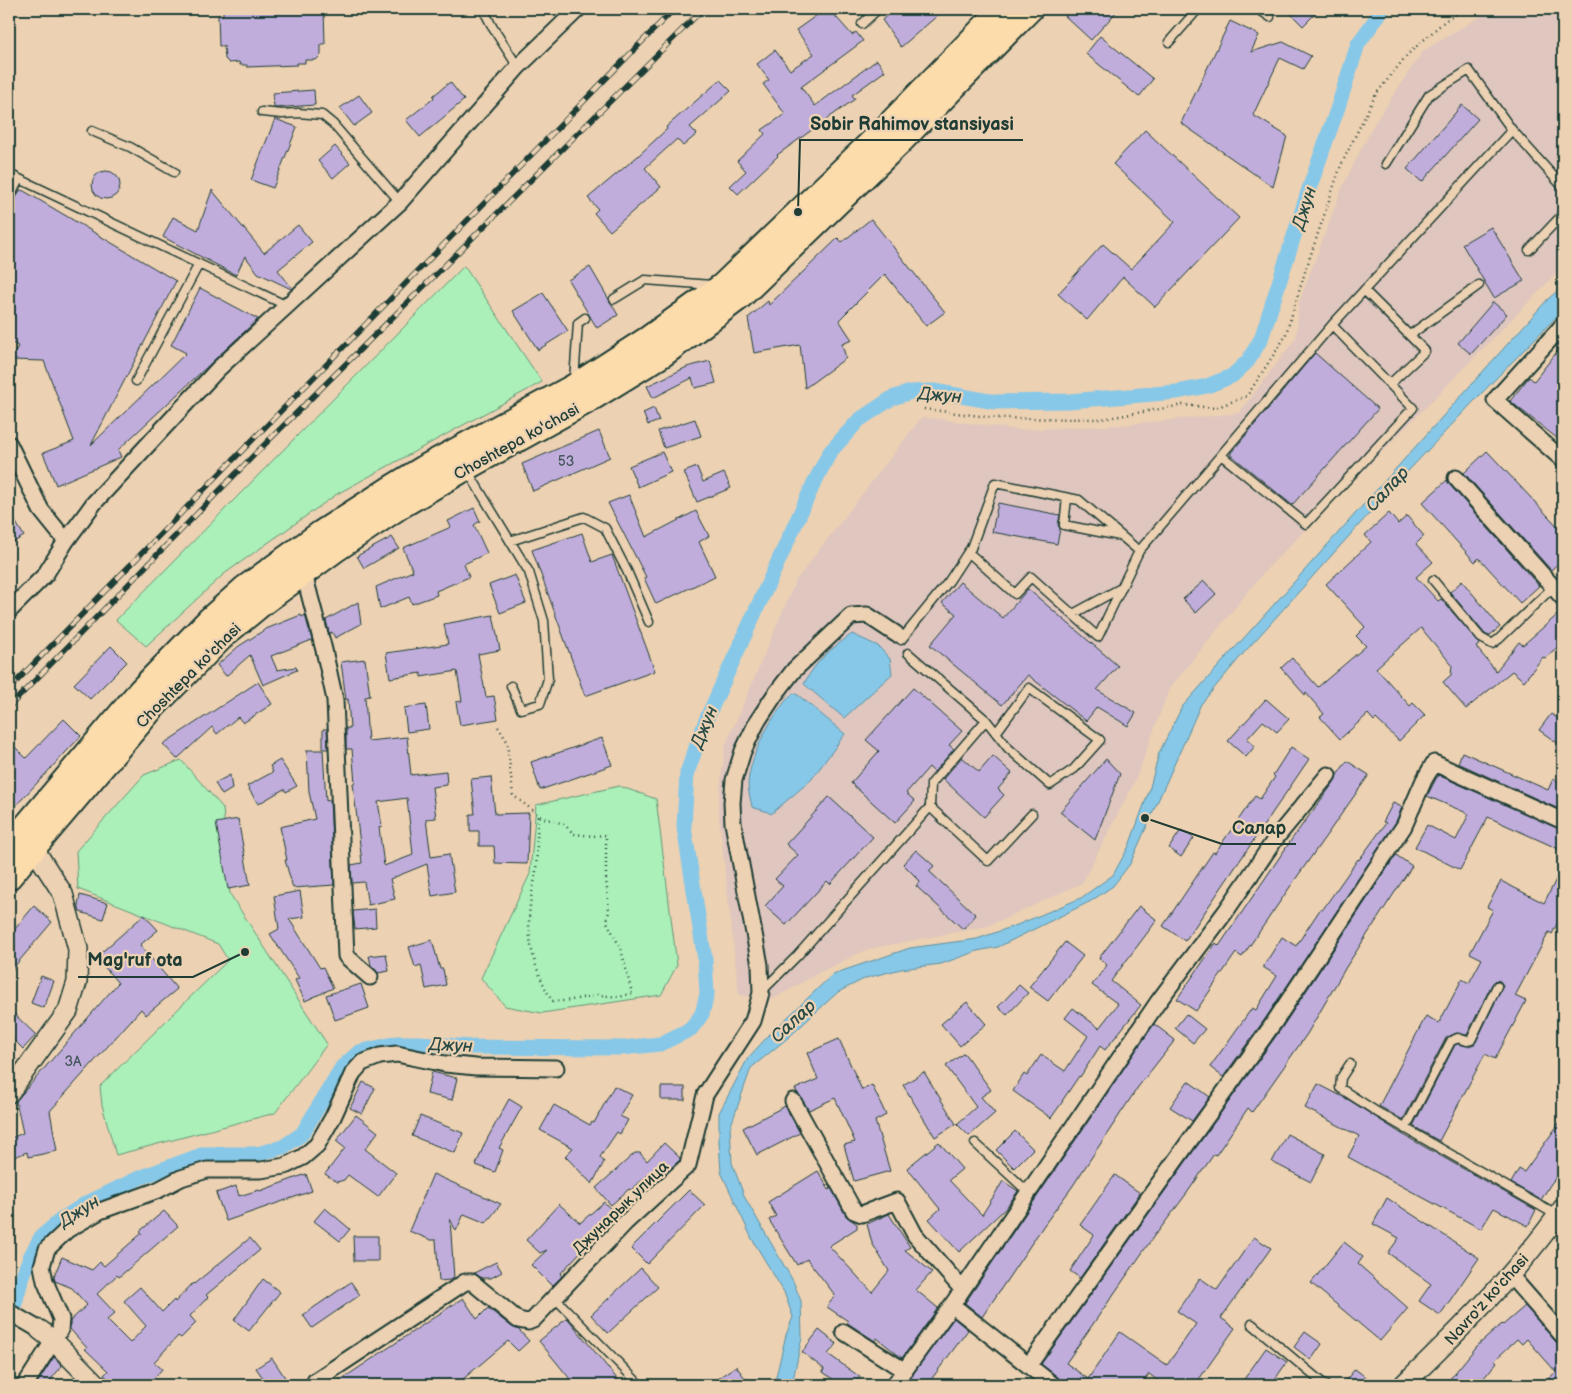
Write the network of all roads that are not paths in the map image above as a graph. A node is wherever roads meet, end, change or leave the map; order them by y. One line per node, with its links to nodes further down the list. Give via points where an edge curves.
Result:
1 (483, 9): 11 (lane)
2 (578, 9): 11 (street)
3 (878, 9): 9 (lane)
4 (1002, 9): 26 (main road, Choshtepa ko'chasi, via 882,132)
5 (1030, 9): 40 (main road, Choshtepa ko'chasi, via 899,143 740,297 665,353 587,401)
6 (1198, 9): 10 (lane)
7 (1258, 9): 8 (lane)
8 (1270, 17)
9 (862, 24)
10 (1169, 42)
11 (518, 68): 21 (street)
12 (262, 112): 21 (lane, via 322,115)
13 (1512, 130): 15 (lane, via 1469,70 1429,95); 19 (lane); 27 (lane)
14 (92, 131): 16 (lane, via 130,147)
15 (1386, 164)
16 (174, 172)
17 (9, 174): 18 (lane)
18 (19, 179): 20 (lane); 24 (lane)
19 (1563, 187)
20 (9, 199)
21 (400, 202): 29 (street)
22 (1563, 214): 23 (lane)
23 (1529, 250)
24 (199, 264): 29 (lane); 34 (lane)
25 (1479, 285): 33 (lane)
26 (722, 286): 28 (lane, via 645,280); 36 (main road, Choshtepa ko'chasi)
27 (1364, 290): 31 (lane); 33 (lane)
28 (614, 299)
29 (286, 306): 44 (street, via 218,369 94,502)
30 (585, 318): 36 (lane, via 578,322)
31 (1332, 325): 35 (lane); 38 (lane)
32 (1563, 325): 39 (street, via 1495,400)
33 (1410, 336): 35 (lane, via 1425,350)
34 (136, 381)
35 (1390, 384): 38 (lane, via 1413,408 1306,524)
36 (573, 387): 65 (main road, Choshtepa ko'chasi, via 388,490 245,588 141,690)
37 (9, 444): 44 (street, via 42,510)
38 (1221, 455): 46 (lane)
39 (1563, 460)
40 (466, 468): 45 (lane); 48 (main road, Choshtepa ko'chasi, via 400,507)
41 (1456, 478): 51 (street)
42 (1067, 498): 43 (lane, via 1079,500); 43 (lane, via 1064,525); 47 (lane, via 995,483)
43 (1122, 537): 46 (lane)
44 (66, 541): 53 (street, via 45,575)
45 (510, 541): 55 (lane, via 584,517 605,528); 58 (lane, via 529,572 544,621 548,679 540,704 521,709)
46 (1139, 551): 50 (lane)
47 (968, 552): 54 (lane, via 1015,594 1031,577); 56 (lane, via 901,640)
48 (304, 574): 65 (main road, Choshtepa ko'chasi, via 225,634); 67 (street, via 335,700 346,956)
49 (1433, 580): 51 (lane, via 1481,638 1492,644)
50 (1122, 587): 54 (lane); 54 (lane, via 1098,637)
51 (1553, 587): 52 (street)
52 (1563, 598)
53 (9, 610)
54 (1072, 614)
55 (649, 622)
56 (896, 634): 69 (street, Джунарык улица, via 867,615 851,616 794,670 774,696 743,750 734,780 732,803 760,965)
57 (908, 653): 59 (lane)
58 (511, 686)
59 (986, 720): 60 (lane); 62 (lane, via 930,784)
60 (996, 733): 60 (lane, via 1050,785 1074,769 1100,740 1029,688)
61 (1328, 775): 76 (street, via 1276,838 1158,1002)
62 (930, 807): 63 (lane, via 988,861); 69 (lane)
63 (1032, 814)
64 (1563, 821): 87 (street, via 1434,763 1404,826 1273,1024)
65 (21, 842): 66 (main road, Choshtepa ko'chasi); 72 (street, via 64,894 78,949 77,982 68,1011)
66 (9, 877)
67 (370, 977)
68 (1497, 986): 74 (lane, via 1471,1040 1458,1038 1451,1041)
69 (761, 993): 80 (street, Джунарык улица, via 753,1021 705,1095 688,1165 625,1222)
70 (1350, 1064): 74 (lane, via 1341,1078 1340,1088)
71 (556, 1068): 85 (street, via 476,1067 397,1054 362,1063 353,1072 317,1145 303,1158 285,1166 261,1170 207,1170 100,1211 67,1230 47,1250 42,1266 61,1319 60,1330)
72 (9, 1092)
73 (793, 1101): 79 (street, via 854,1211 862,1214 897,1201 915,1235)
74 (1405, 1128): 77 (lane)
75 (976, 1143): 76 (lane)
76 (1028, 1192): 79 (street)
77 (1560, 1212): 78 (street, Navro'z ko'chasi)
78 (1509, 1274): 86 (street); 96 (street, Navro'z ko'chasi, via 1465,1324)
79 (962, 1289): 81 (street)
80 (555, 1298): 89 (lane); 92 (street, Джунарык улица, via 533,1320 523,1322 472,1282 465,1282)
81 (952, 1305): 87 (street); 88 (street)
82 (9, 1312): 85 (street)
83 (1252, 1324): 95 (lane)
84 (844, 1332): 88 (street)
85 (46, 1335): 90 (street); 91 (street)
86 (1563, 1336)
87 (1029, 1365): 94 (street)
88 (905, 1371): 93 (street)
89 (638, 1382)
90 (25, 1385)
91 (97, 1385)
92 (314, 1385)
93 (894, 1385)
94 (1053, 1385)
95 (1324, 1385)
96 (1403, 1385)

